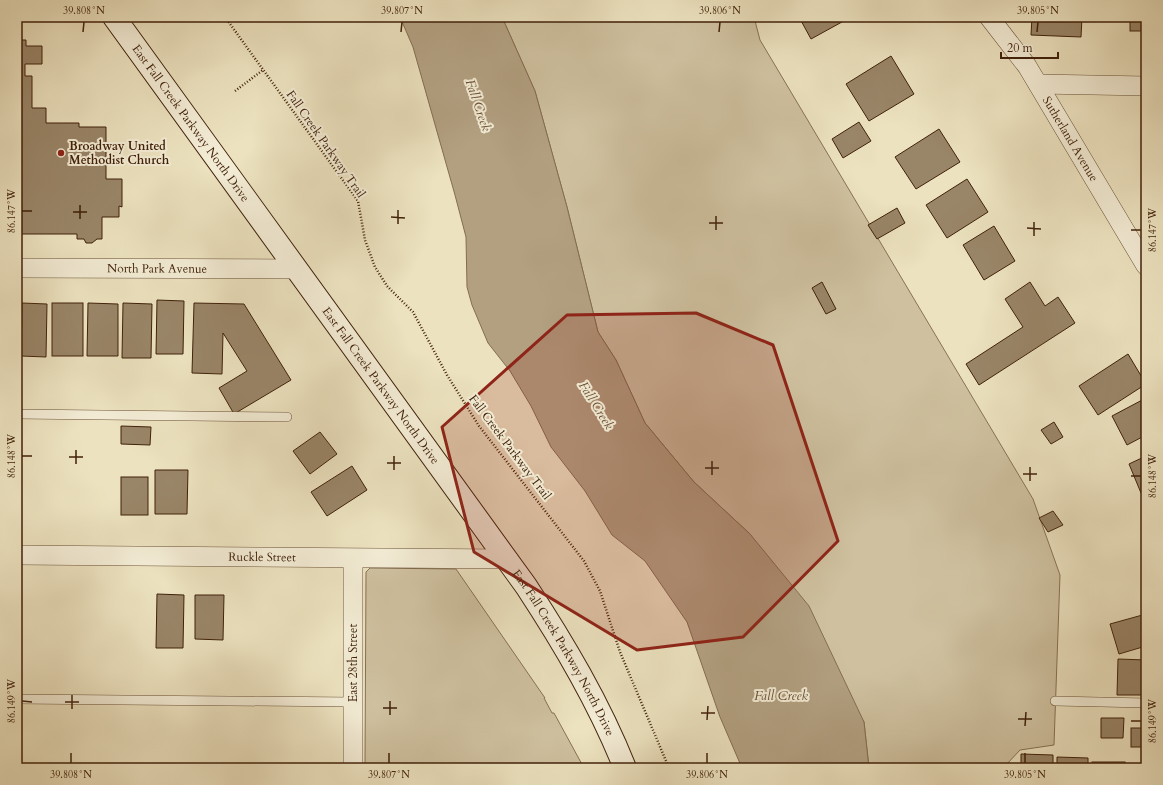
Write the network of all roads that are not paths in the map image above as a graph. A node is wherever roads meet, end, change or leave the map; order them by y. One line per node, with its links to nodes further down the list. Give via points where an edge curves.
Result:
1 (114, 17): 7 (main road, East Fall Creek Parkway North Drive)
2 (989, 17): 3 (street, Sutherland Avenue)
3 (1038, 84): 4 (street); 5 (street, Sutherland Avenue)
4 (1146, 86)
5 (1146, 266)
6 (17, 268): 7 (street, North Park Avenue)
7 (296, 269): 12 (main road, East Fall Creek Parkway North Drive)
8 (17, 414): 9 (lane)
9 (287, 417)
10 (17, 555): 11 (street, Ruckle Street)
11 (353, 559): 12 (street, Ruckle Street); 15 (street, East 28th Street)
12 (508, 559): 18 (main road, East Fall Creek Parkway North Drive, via 580,672)
13 (17, 699): 15 (lane)
14 (1055, 701): 16 (lane)
15 (353, 702): 17 (street, East 28th Street)
16 (1146, 703)
17 (353, 768)
18 (625, 768)

